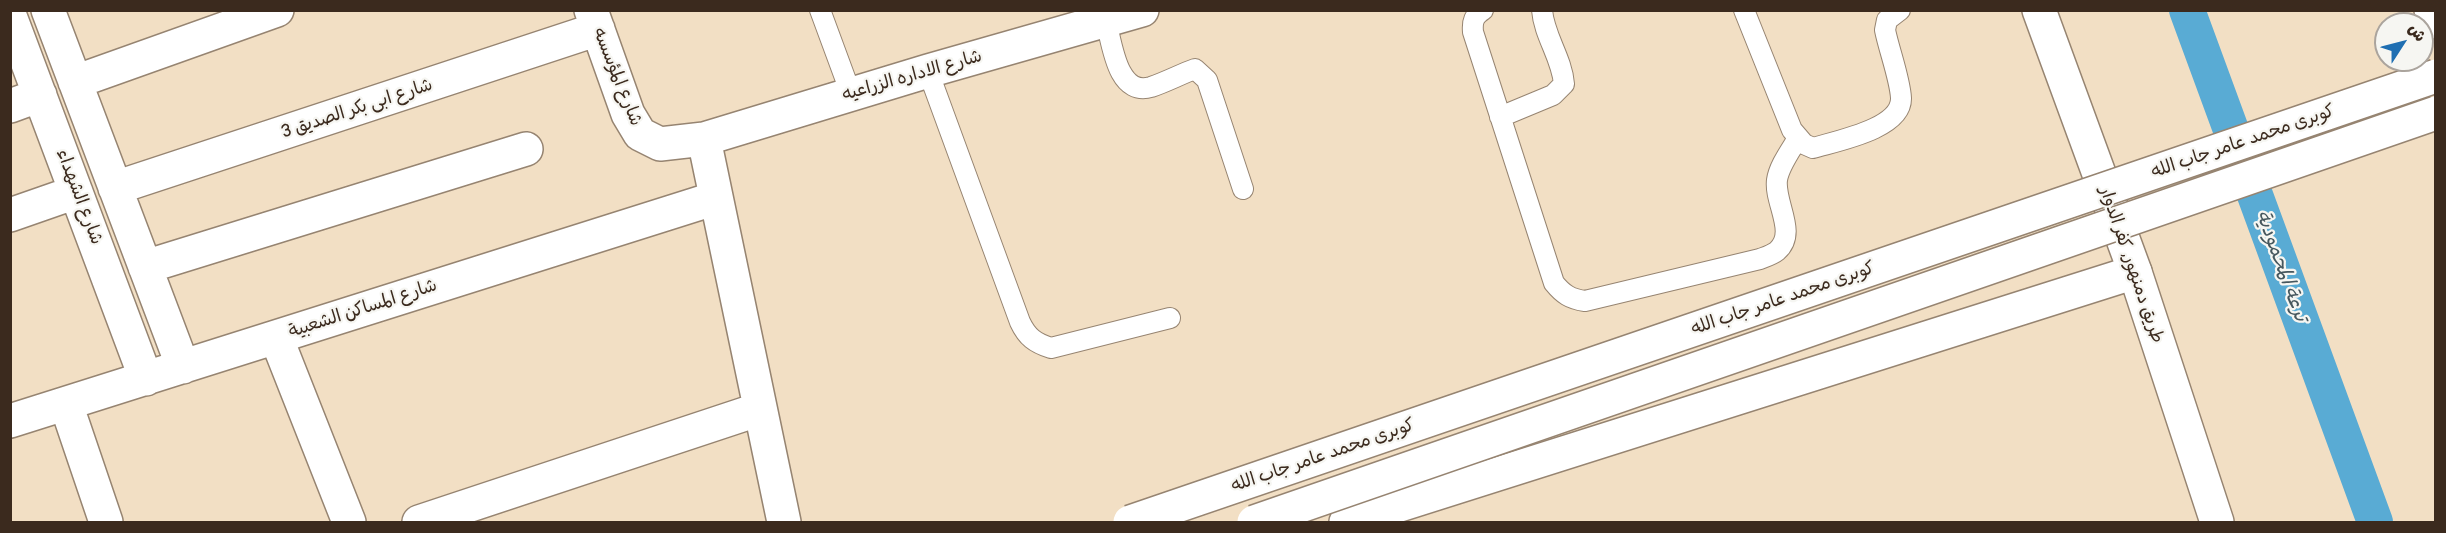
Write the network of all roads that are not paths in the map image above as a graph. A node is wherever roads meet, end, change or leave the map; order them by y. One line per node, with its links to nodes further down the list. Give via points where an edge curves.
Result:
1 (48, 10): 17 (street, شارع الشهداء)
2 (277, 10): 17 (street)
3 (820, 10): 18 (lane)
4 (1142, 10): 12 (street, شارع الاداره الزراعيه)
5 (1483, 10): 21 (lane, via 1476,15 1473,32)
6 (1542, 10): 21 (lane, via 1564,84 1553,95)
7 (1744, 10): 22 (lane)
8 (1900, 10): 22 (lane, via 1887,20 1885,30 1901,99 1898,111 1884,125 1813,148)
9 (2038, 10): 31 (street, طريق دمنهور, كفر الدوار)
10 (2432, 10): 14 (street)
11 (10, 16): 19 (street, شارع الشهداء)
12 (1090, 19): 15 (street, شارع الاداره الزراعيه); 26 (lane, via 1126,82 1148,88 1195,69 1203,73)
13 (594, 20): 23 (street, شارع المؤسسه, via 628,114 640,134 660,144); 25 (street, شارع ابى بكر الصديق 3)
14 (2436, 22)
15 (928, 71): 18 (street, شارع الاداره الزراعيه); 32 (lane, via 1027,336 1051,348)
16 (2436, 76): 44 (street, كوبرى محمد عامر جاب الله, bridge)
17 (75, 82): 25 (street, شارع الشهداء)
18 (851, 94): 23 (street, شارع الاداره الزراعيه)
19 (25, 100): 27 (street, شارع الشهداء)
20 (2436, 114): 45 (street, كوبرى محمد عامر جاب الله, bridge)
21 (1500, 117): 22 (lane, via 1554,283 1563,294 1585,302 1776,252 1786,231 1777,179)
22 (1798, 138)
23 (693, 141): 28 (street)
24 (526, 149): 30 (street)
25 (115, 188): 30 (street, شارع الشهداء)
26 (1243, 189)
27 (76, 192): 29 (street); 35 (street, شارع الشهداء)
28 (716, 198): 33 (street, شارع المساكن الشعبية); 37 (street)
29 (10, 215)
30 (145, 267): 34 (street, شارع الشهداء)
31 (2135, 273): 39 (street); 46 (street, طريق دمنهور, كفر الدوار)
32 (1170, 318)
33 (276, 337): 34 (street, شارع المساكن الشعبية); 41 (street)
34 (183, 367): 35 (street, شارع المساكن الشعبية)
35 (146, 379): 36 (street, شارع المساكن الشعبية)
36 (66, 404): 38 (street, شارع المساكن الشعبية); 40 (street)
37 (760, 409): 42 (street); 43 (street)
38 (10, 421)
39 (1356, 521)
40 (106, 522)
41 (349, 522)
42 (419, 522)
43 (784, 522)
44 (1131, 522)
45 (1254, 522)
46 (2217, 522)

